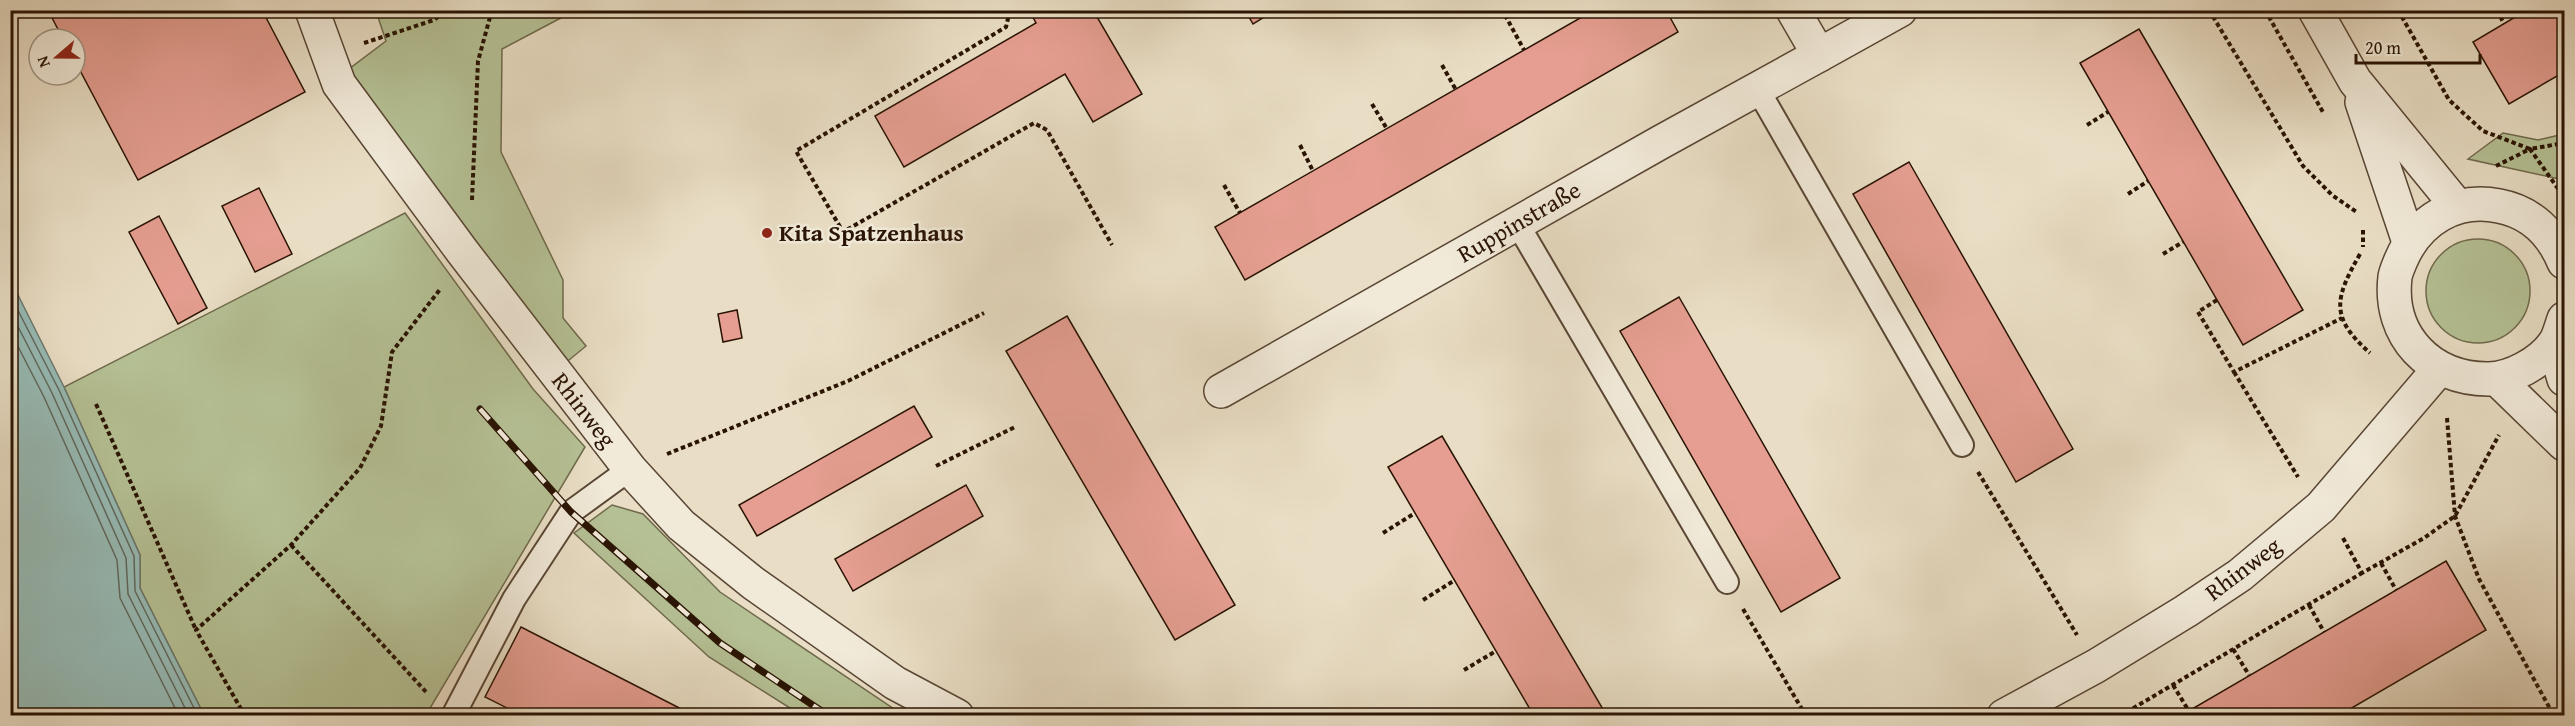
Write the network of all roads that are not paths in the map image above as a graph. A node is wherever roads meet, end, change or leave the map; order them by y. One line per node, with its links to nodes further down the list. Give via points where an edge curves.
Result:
1 (312, 10): 20 (street, Rhinweg, via 339,84)
2 (1793, 10): 5 (street)
3 (1900, 10): 5 (street, Ruppinstraße)
4 (2315, 10): 6 (street)
5 (1819, 55): 7 (street, Ruppinstraße)
6 (2355, 81): 8 (street); 11 (street)
7 (1757, 88): 10 (street, Ruppinstraße); 19 (lane)
8 (2457, 206): 9 (street, via 2485,203); 11 (street, via 2430,220)
9 (2554, 208): 12 (street, via 2557,244)
10 (1517, 223): 17 (street, Ruppinstraße); 21 (lane)
11 (2409, 242): 14 (street, via 2395,275 2396,312 2412,345)
12 (2565, 262)
13 (2559, 332): 15 (street, via 2529,367); 16 (street)
14 (2439, 369): 15 (street, via 2468,379); 24 (street, Rhinweg, via 2321,507 2240,575 2096,666)
15 (2497, 379): 18 (street)
16 (2565, 379)
17 (1221, 391)
18 (2565, 444)
19 (1962, 445)
20 (630, 469): 22 (lane, via 571,512 514,599); 23 (street, Rhinweg, via 681,525 753,583 895,683)
21 (1727, 582)
22 (453, 716)
23 (957, 716)
24 (2004, 716)

